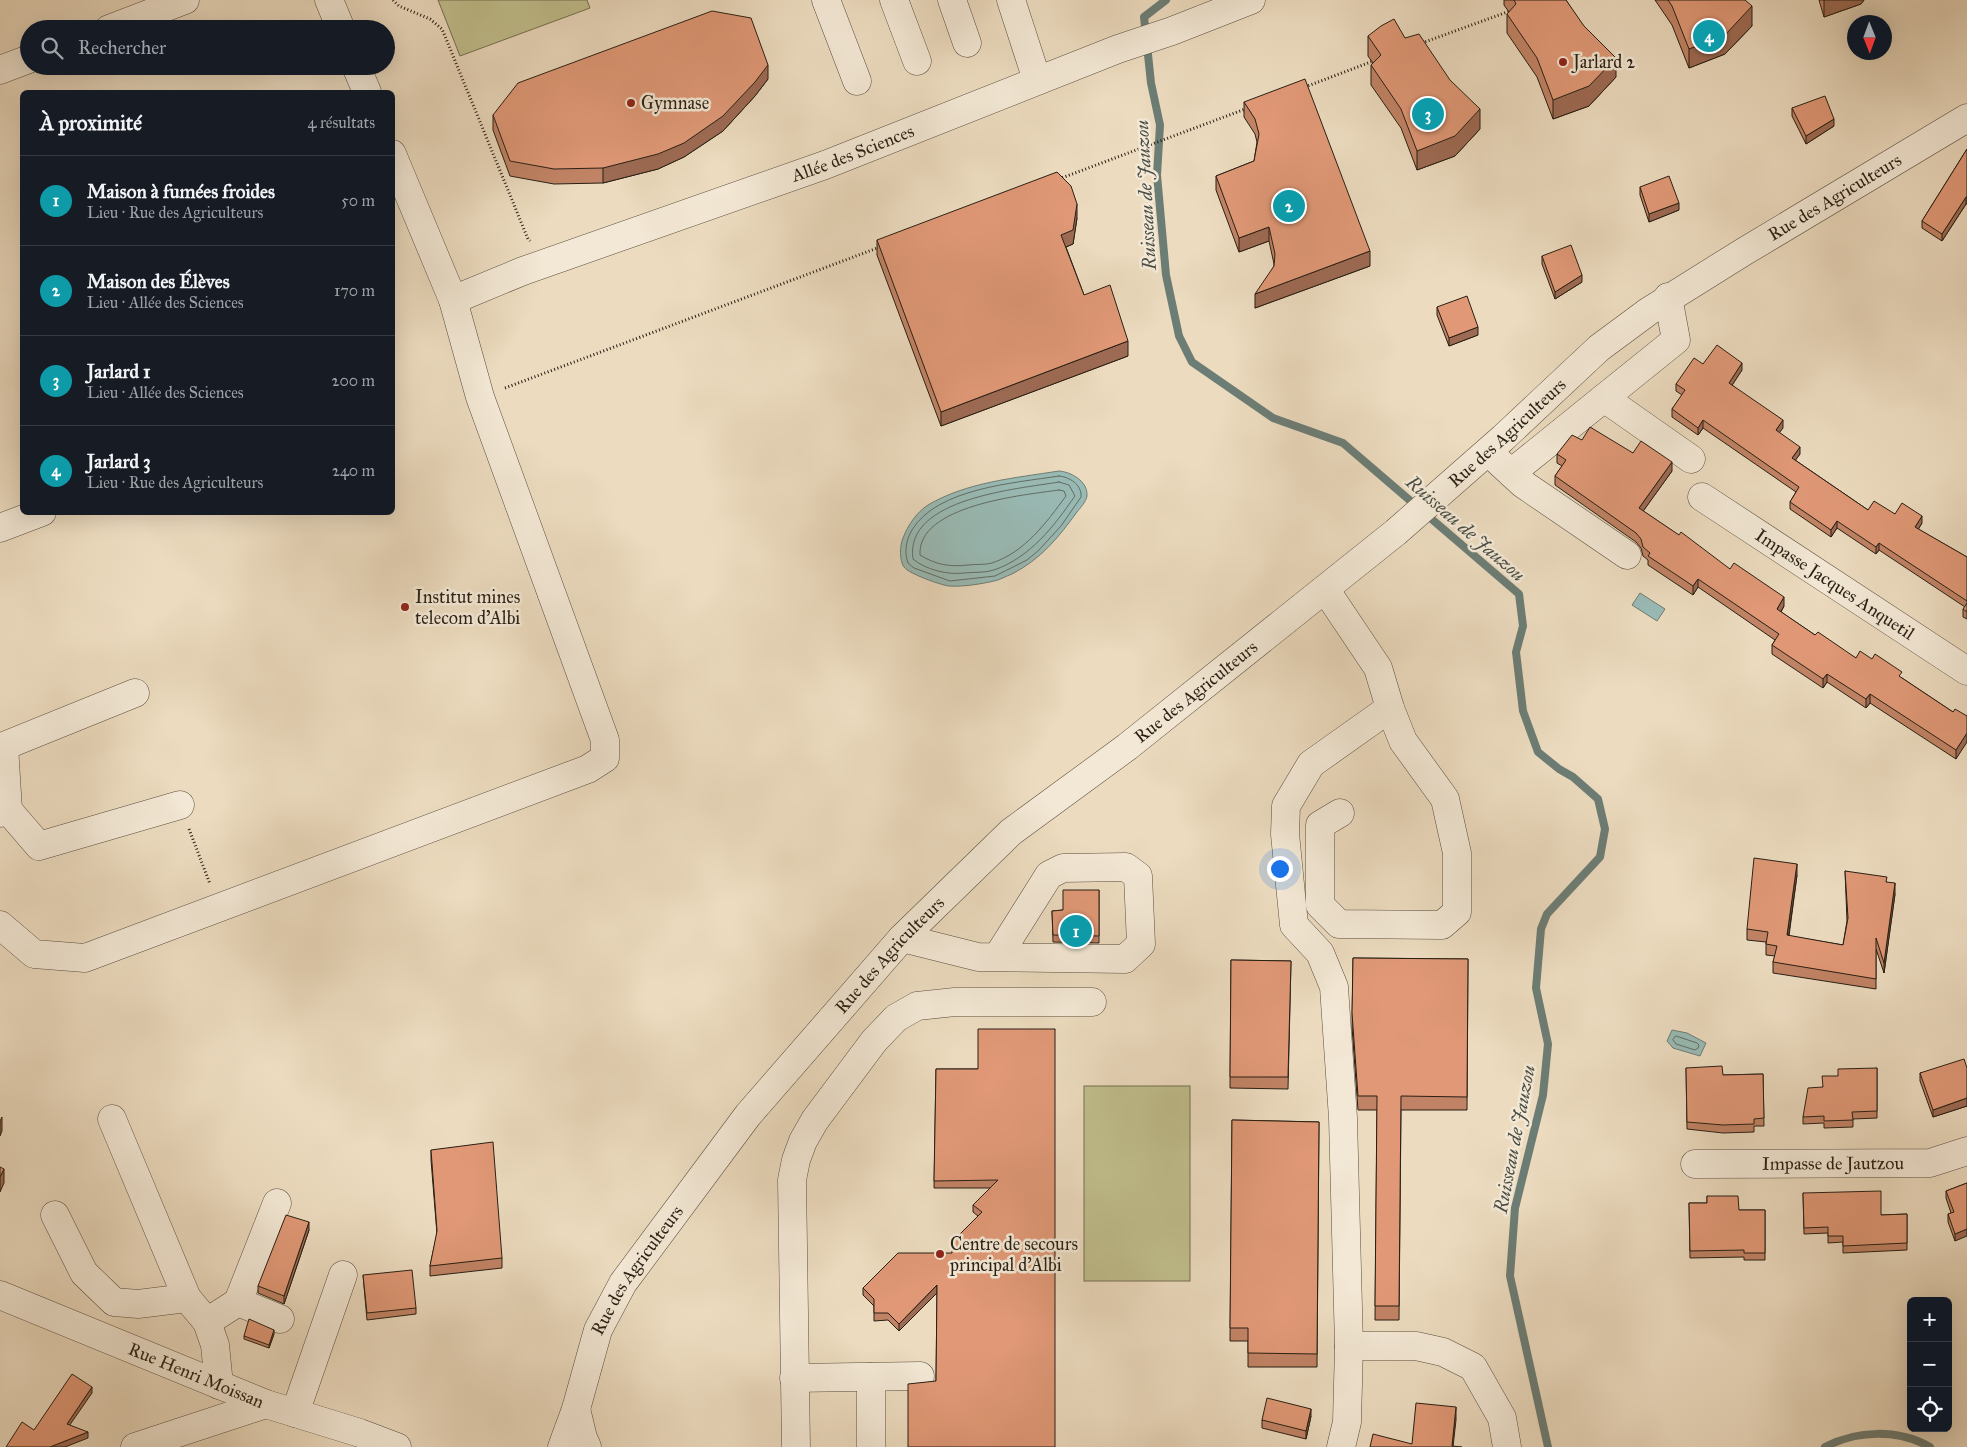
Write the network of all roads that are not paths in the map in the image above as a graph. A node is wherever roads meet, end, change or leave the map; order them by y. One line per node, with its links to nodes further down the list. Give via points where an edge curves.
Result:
1 (185, 0): 8 (street)
2 (329, 0): 9 (street)
3 (826, 0): 16 (street)
4 (894, 0): 11 (street)
5 (952, 0): 10 (street)
6 (1011, 0): 15 (street)
7 (1252, 0): 15 (street, Allée des Sciences)
8 (133, 20)
9 (337, 20)
10 (967, 43)
11 (917, 61)
12 (20, 62): 13 (street)
13 (0, 70)
14 (360, 75): 17 (street)
15 (1037, 80): 21 (street, Allée des Sciences, via 825,165)
16 (857, 82)
17 (366, 90)
18 (1967, 118): 20 (street, Rue des Agriculteurs)
19 (395, 161): 21 (street)
20 (1668, 297): 22 (street, via 1676,340); 23 (street, Rue des Agriculteurs, via 1599,348)
21 (453, 300): 37 (street, via 480,397 605,740 605,758 588,769 85,958 34,954)
22 (1604, 398): 24 (street); 25 (street)
23 (1488, 451): 25 (street); 30 (street, Rue des Agriculteurs)
24 (1691, 459)
25 (1511, 473): 29 (street)
26 (1702, 497): 31 (street, Impasse Jacques Anquetil)
27 (34, 515): 28 (street)
28 (0, 528)
29 (1627, 555)
30 (1325, 589): 33 (street, via 1378,668); 38 (street, Rue des Agriculteurs, via 1128,747 1011,832)
31 (1967, 671)
32 (135, 693): 35 (street, via 4,746)
33 (1390, 708): 36 (street, via 1403,741 1445,799 1458,853 1457,912 1442,925 1339,924 1320,905 1320,825); 52 (street, via 1311,764 1286,806 1285,834 1294,925 1320,954 1334,987 1343,1118)
34 (180, 805): 35 (street, via 39,846)
35 (4, 811)
36 (1340, 812)
37 (0, 925)
38 (902, 938): 39 (street, via 978,957); 58 (street, Rue des Agriculteurs, via 748,1115 623,1283 598,1330)
39 (998, 956): 39 (street, via 1125,959 1141,944 1138,876 1126,866 1063,868 1049,875)
40 (1092, 1002): 55 (street, via 954,1002 917,1006 896,1018 874,1041 815,1120 796,1160 792,1180)
41 (112, 1118): 48 (street)
42 (1967, 1151): 43 (street, Impasse de Jautzou, via 1930,1163)
43 (1695, 1164)
44 (277, 1203): 49 (street)
45 (55, 1215): 48 (street, via 84,1272 114,1302 138,1304)
46 (343, 1275): 59 (street)
47 (0, 1295): 56 (street, Rue Henri Moissan)
48 (187, 1298): 51 (street)
49 (238, 1302): 50 (street); 51 (street)
50 (280, 1318)
51 (207, 1322): 56 (street, via 215,1345)
52 (1349, 1346): 66 (street, via 1347,1422); 67 (street, via 1416,1346 1443,1352 1473,1366 1502,1418)
53 (920, 1376): 54 (street)
54 (871, 1377): 55 (street); 65 (street)
55 (794, 1378): 64 (street)
56 (219, 1384): 57 (street, Rue Henri Moissan)
57 (266, 1404): 59 (street, Rue Henri Moissan); 60 (street)
58 (576, 1409): 62 (street, Rue des Agriculteurs); 63 (street, Rue des Agriculteurs)
59 (294, 1413): 61 (street, Rue Henri Moissan)
60 (134, 1447)
61 (397, 1447)
62 (562, 1447)
63 (587, 1447)
64 (796, 1447)
65 (871, 1447)
66 (1341, 1447)
67 (1507, 1447)

